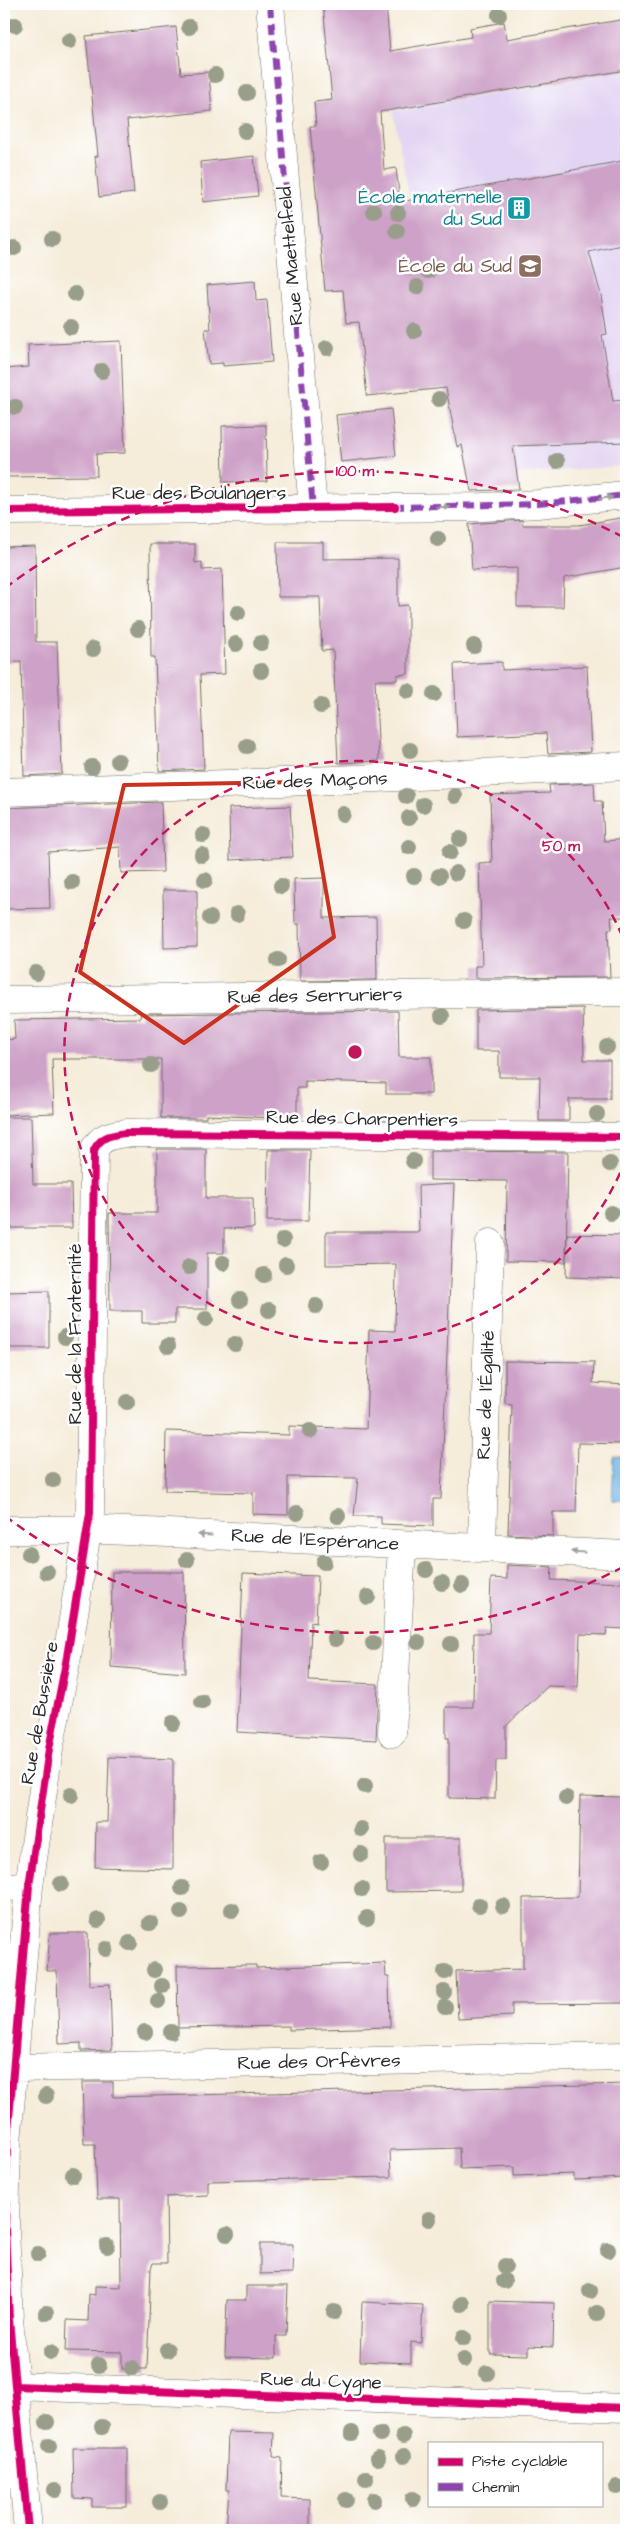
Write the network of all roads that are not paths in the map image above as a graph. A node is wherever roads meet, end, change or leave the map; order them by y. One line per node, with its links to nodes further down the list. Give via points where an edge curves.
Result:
1 (270, 4): 3 (street, Rue Maettelfeld)
2 (626, 495): 3 (street, Rue des Boulangers, one-way to 2, via 538,504)
3 (312, 509): 4 (street, Rue des Boulangers)
4 (4, 511)
5 (626, 766): 6 (street, Rue des Maçons)
6 (4, 792)
7 (626, 992): 8 (street, Rue des Serruriers)
8 (4, 1000)
9 (626, 1137): 10 (street, Rue des Charpentiers, via 126,1133)
10 (99, 1140): 13 (street, Rue de la Fraternité, via 93,1164)
11 (490, 1243): 15 (street, Rue de l'Égalité)
12 (4, 1530): 13 (street, Rue de l'Espérance)
13 (88, 1530): 14 (street, Rue de l'Espérance, one-way to 13); 18 (street, Rue de Bussière, via 49,1749)
14 (402, 1545): 15 (street, Rue de l'Espérance); 17 (street)
15 (482, 1547): 16 (street, Rue de l'Espérance, one-way to 15)
16 (626, 1555)
17 (392, 1733)
18 (16, 1887): 20 (street, Rue de Bussière)
19 (626, 2056): 20 (street, Rue des Orfèvres)
20 (12, 2068): 21 (street, Rue de Bussière, via 5,2192)
21 (6, 2319): 22 (street, Rue de Bussière)
22 (15, 2386): 23 (street, Rue du Cygne); 24 (street, Rue de Bussière)
23 (626, 2408)
24 (28, 2530)

